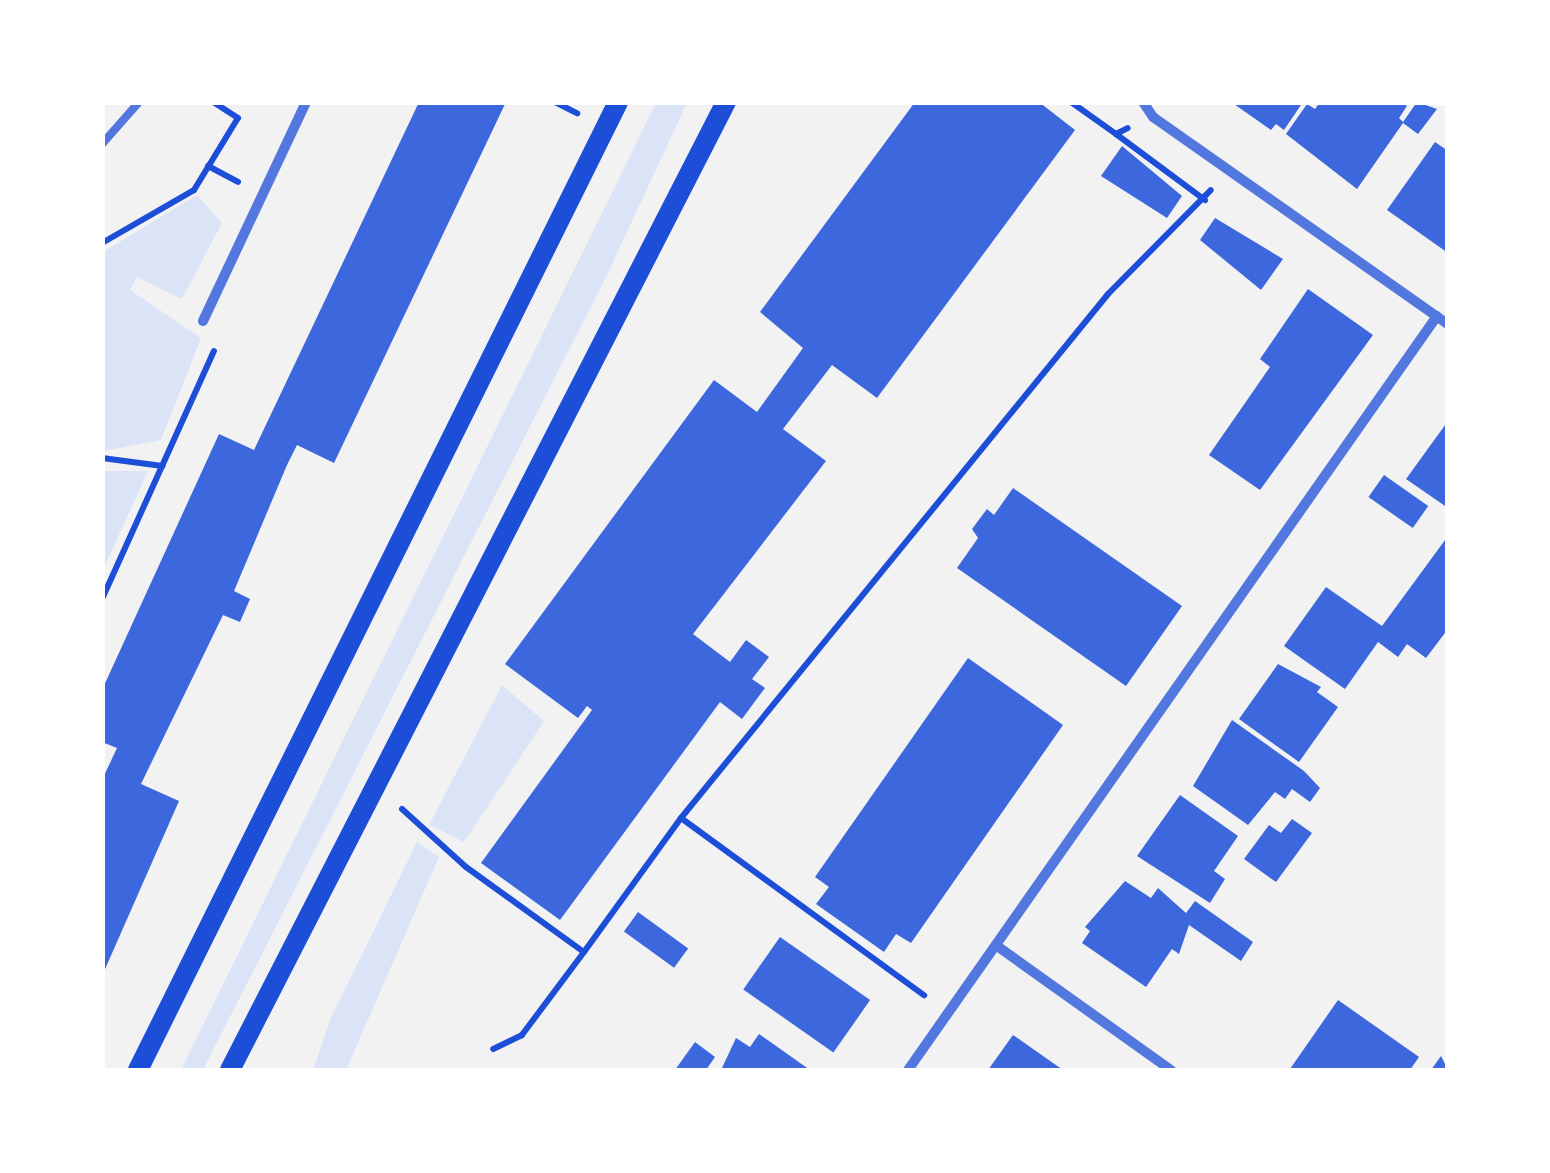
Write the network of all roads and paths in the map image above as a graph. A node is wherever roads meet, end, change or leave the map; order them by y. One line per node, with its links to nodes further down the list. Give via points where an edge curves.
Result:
1 (139, 102): 10 (lane)
2 (213, 102): 13 (path, via 238,118 194,190)
3 (306, 102): 15 (street)
4 (618, 102): 26 (main road)
5 (726, 102): 20 (main road)
6 (1071, 102): 9 (path)
7 (1144, 102): 8 (street)
8 (1153, 118): 9 (path); 11 (street)
9 (1116, 134): 12 (path)
10 (102, 144)
11 (1224, 168): 12 (path); 14 (street)
12 (1205, 200): 21 (path, via 1108,294)
13 (102, 243)
14 (1437, 316): 16 (street); 22 (street)
15 (203, 321): 18 (path, via 219,340)
16 (1448, 324)
17 (102, 458): 18 (path)
18 (162, 466): 19 (path)
19 (102, 599)
20 (375, 785): 23 (path, via 466,868); 27 (main road)
21 (681, 818): 23 (path); 24 (path)
22 (997, 946): 24 (street); 29 (street)
23 (584, 952): 25 (path, via 522,1035)
24 (949, 1013): 28 (street)
25 (492, 1049)
26 (138, 1070)
27 (230, 1070)
28 (908, 1070)
29 (1171, 1070)

